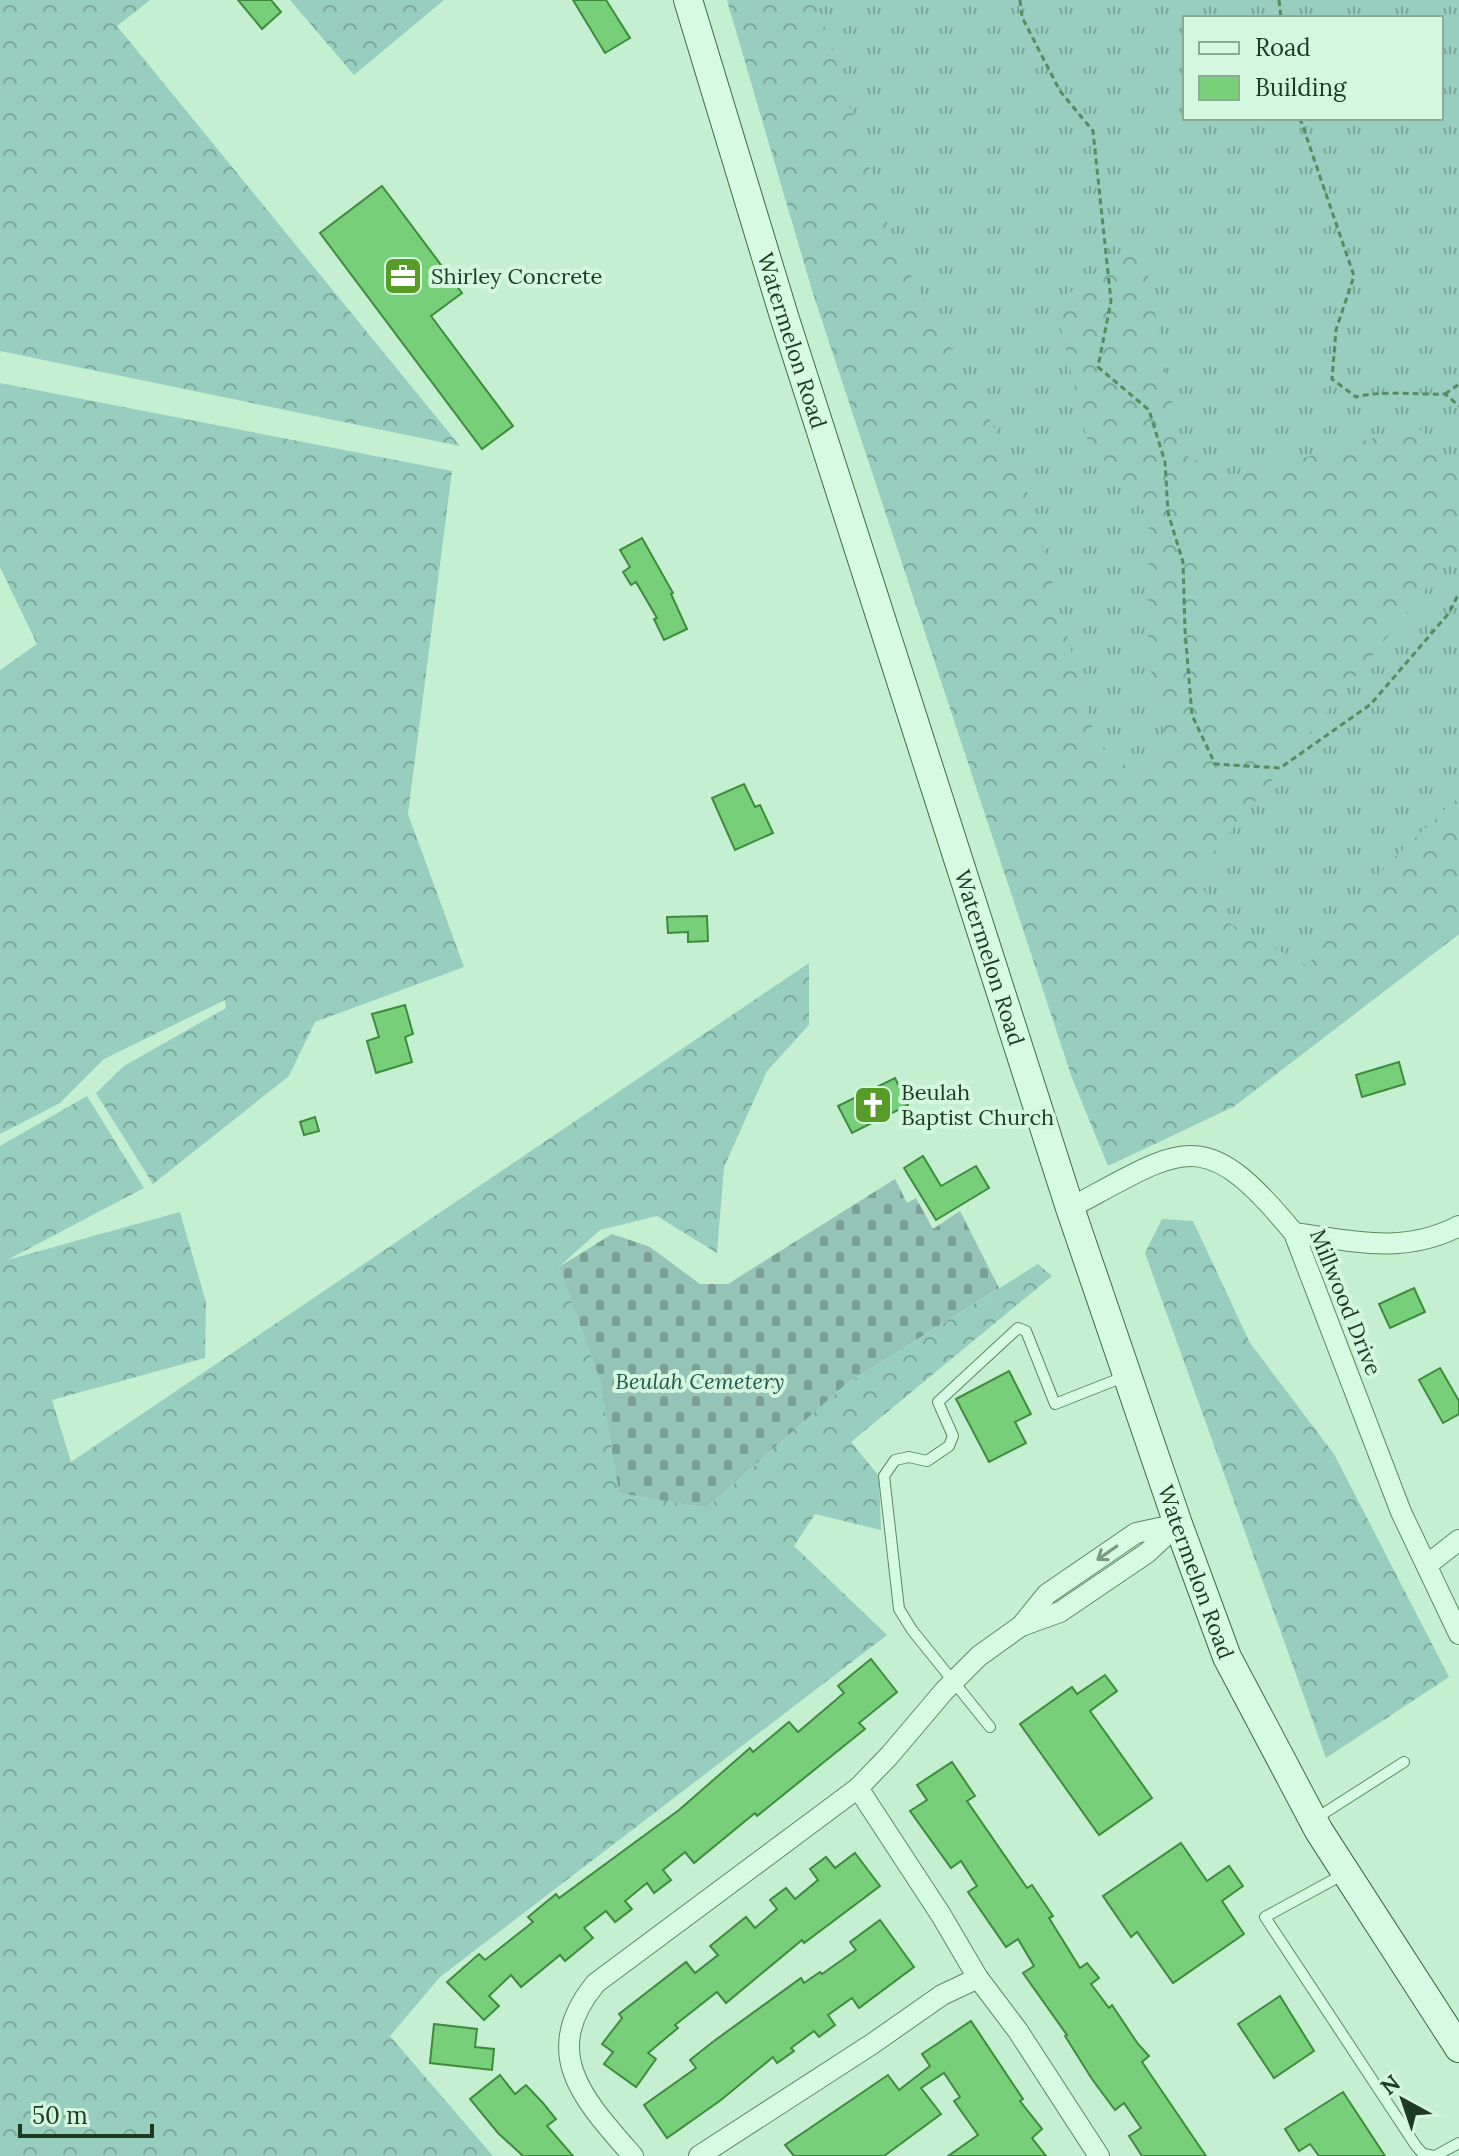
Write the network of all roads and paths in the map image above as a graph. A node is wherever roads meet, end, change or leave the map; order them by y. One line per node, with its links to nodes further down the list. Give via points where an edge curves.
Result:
1 (688, 0): 8 (main road, Watermelon Road)
2 (1020, 0): 7 (path, via 1022,17 1060,91 1093,131 1111,301 1098,367 1149,410 1165,462 1168,513 1183,562 1192,715 1215,764 1280,768 1371,704 1449,613)
3 (1301, 120): 5 (path, via 1354,276 1336,330 1332,379 1356,397)
4 (1459, 384): 5 (path)
5 (1445, 394): 6 (path)
6 (1459, 406)
7 (1459, 593)
8 (1070, 1208): 10 (street, Millwood Drive, via 1167,1158 1188,1154 1230,1167 1263,1195); 11 (main road, Watermelon Road)
9 (1459, 1226): 10 (street, via 1397,1245)
10 (1294, 1233): 14 (street, Millwood Drive, via 1405,1522)
11 (1127, 1376): 12 (main road, Watermelon Road); 16 (lane, via 1055,1404 1026,1331 1018,1328 938,1402 953,1436 949,1446 927,1461 895,1460 884,1476 899,1609)
12 (1178, 1524): 16 (street, via 1147,1553 1060,1612 1021,1626); 20 (main road, Watermelon Road, via 1227,1657)
13 (1459, 1540): 14 (street)
14 (1427, 1565): 15 (street, Millwood Drive)
15 (1459, 1634)
16 (954, 1681): 17 (lane); 19 (street)
17 (990, 1727)
18 (1404, 1762): 20 (lane)
19 (858, 1788): 22 (street); 25 (street, via 612,1970 582,1999 570,2029 569,2062 588,2101)
20 (1313, 1820): 21 (main road, Watermelon Road)
21 (1346, 1873): 23 (main road, Watermelon Road); 24 (lane, via 1265,1917 1416,2146 1435,2156)
22 (978, 1978): 26 (street, via 942,1995); 27 (street)
23 (1459, 2048)
24 (1459, 2143)
25 (633, 2156)
26 (699, 2156)
27 (1099, 2156)

